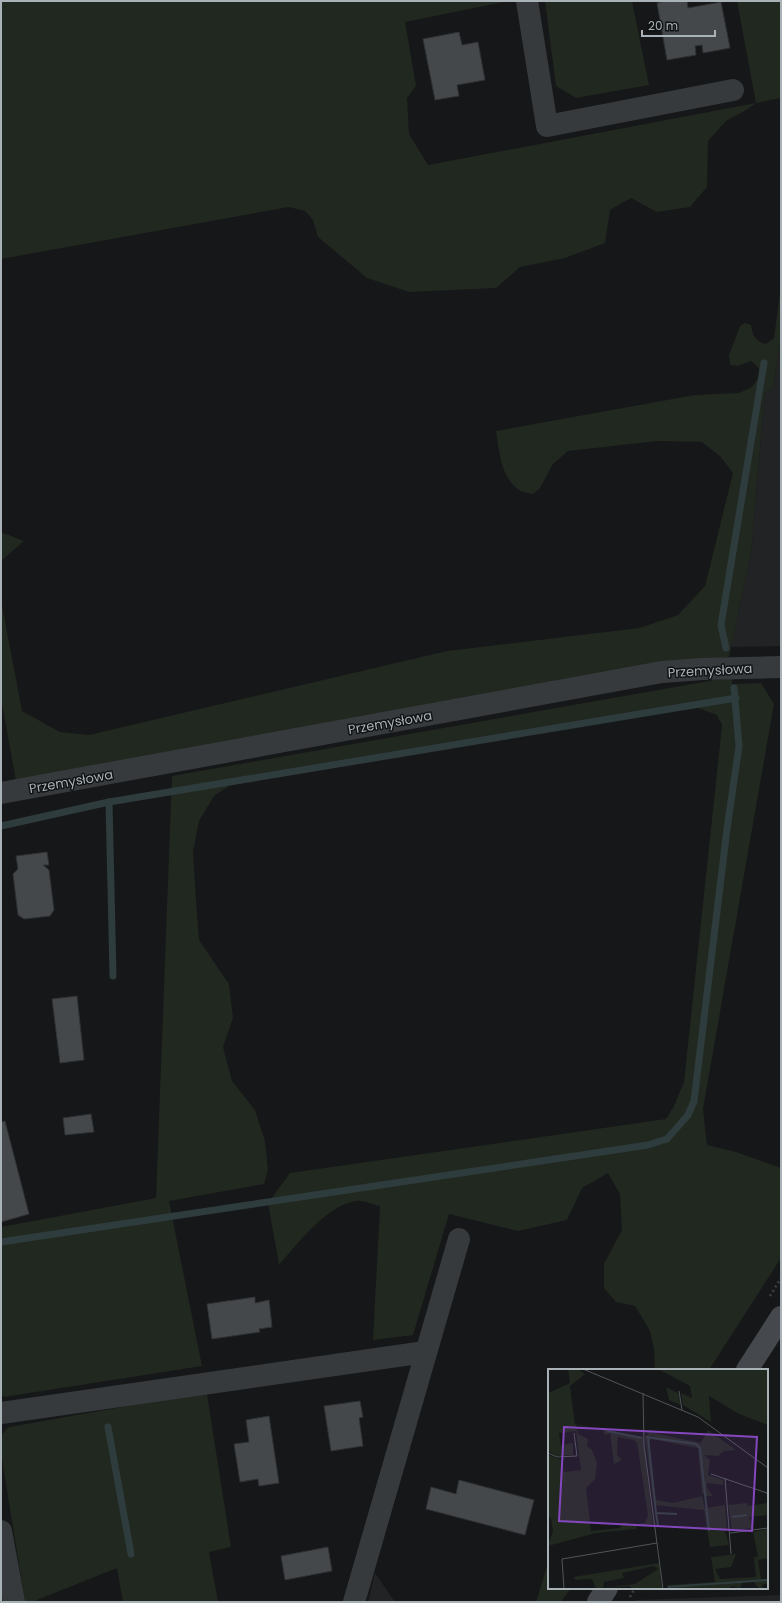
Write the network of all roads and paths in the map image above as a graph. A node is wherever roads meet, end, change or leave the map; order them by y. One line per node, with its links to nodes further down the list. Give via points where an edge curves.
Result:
1 (527, 1): 2 (street, via 547,126)
2 (733, 90)
3 (781, 666): 4 (street, Przemysłowa, via 662,672)
4 (1, 793)
5 (459, 1239): 7 (street)
6 (781, 1317): 8 (main road)
7 (425, 1352): 9 (street); 13 (street)
8 (748, 1369)
9 (1, 1413)
10 (1, 1531): 12 (street)
11 (606, 1589): 14 (main road)
12 (14, 1602)
13 (354, 1602)
14 (598, 1602)

